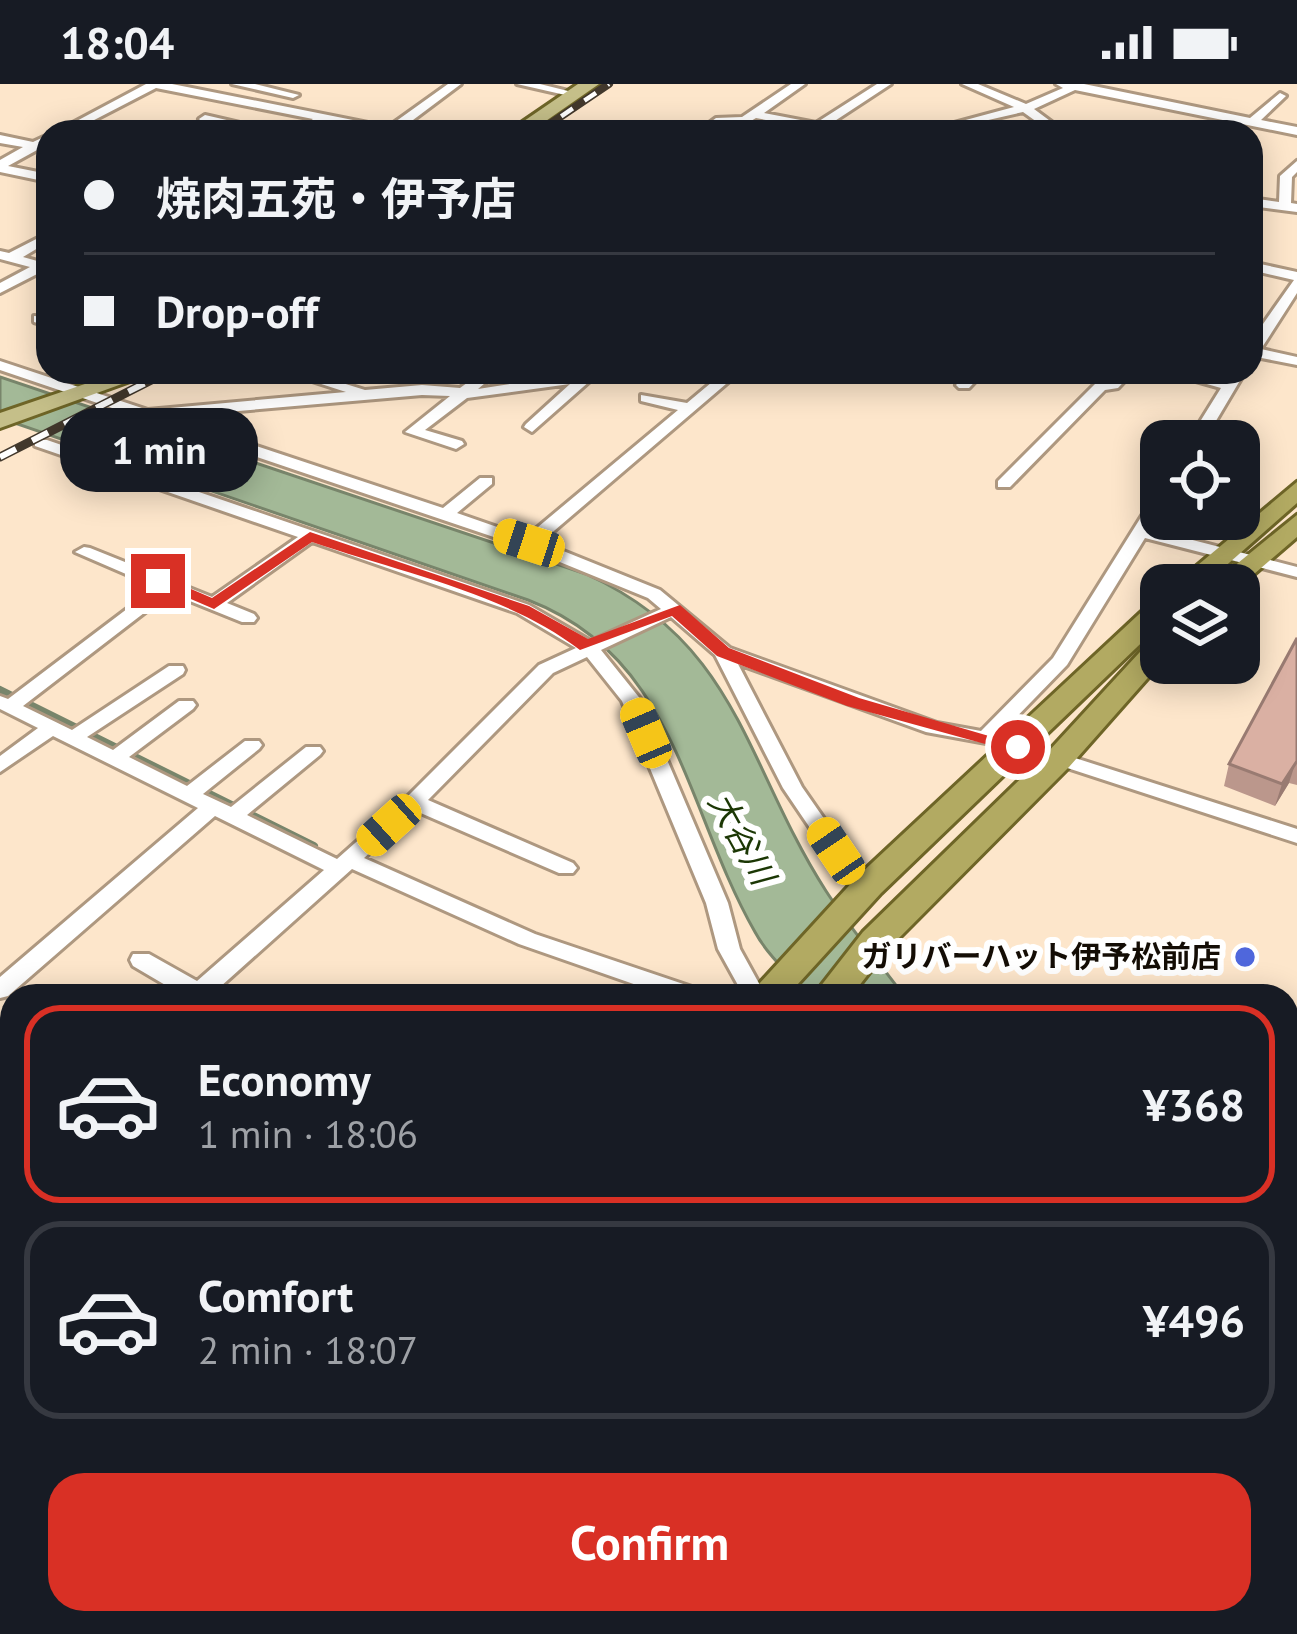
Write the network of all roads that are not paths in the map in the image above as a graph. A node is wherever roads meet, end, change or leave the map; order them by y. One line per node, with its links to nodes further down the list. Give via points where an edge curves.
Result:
1 (155, 84): 14 (street); 16 (street)
2 (238, 84): 10 (street)
3 (455, 84): 20 (street)
4 (523, 84): 9 (street)
5 (799, 84): 13 (street)
6 (885, 84): 24 (street)
7 (968, 84): 12 (street)
8 (1072, 85): 12 (street); 27 (street)
9 (582, 89): 21 (main road)
10 (293, 95)
11 (1280, 96): 28 (street)
12 (1024, 107): 25 (street); 26 (street)
13 (754, 114): 22 (street); 23 (street)
14 (324, 118): 18 (street); 19 (street)
15 (206, 119): 17 (street)
16 (85, 120)
17 (210, 120)
18 (321, 120)
19 (333, 120)
20 (406, 120)
21 (535, 120)
22 (745, 120)
23 (778, 120)
24 (828, 120)
25 (976, 120)
26 (1043, 120)
27 (1248, 120)
28 (1255, 120)
29 (1263, 124): 30 (street)
30 (1297, 131)
31 (0, 139): 32 (street)
32 (34, 146): 34 (street)
33 (1297, 165): 36 (street, via 1286,176)
34 (0, 166): 35 (street)
35 (36, 175)
36 (1291, 207)
37 (36, 243): 38 (street)
38 (6, 257): 39 (street)
39 (36, 265)
40 (1263, 269): 42 (street)
41 (36, 271): 43 (street)
42 (1297, 279): 44 (street)
43 (0, 289)
44 (1263, 332)
45 (1263, 354): 46 (street)
46 (1297, 361)
47 (0, 365): 48 (street)
48 (36, 373)
49 (62, 384): 62 (street)
50 (111, 384): 62 (main road)
51 (334, 384): 61 (street)
52 (431, 384): 59 (street)
53 (476, 384): 60 (street)
54 (529, 384): 60 (street)
55 (578, 384): 68 (street)
56 (719, 384): 64 (street)
57 (1114, 384): 72 (street, via 1102,386)
58 (1231, 384): 66 (street)
59 (422, 390): 60 (street); 61 (street)
60 (464, 393): 70 (street, via 412,432)
61 (370, 394): 65 (street)
62 (82, 395): 65 (street); 67 (main road)
63 (646, 398): 64 (street)
64 (690, 408): 79 (street)
65 (139, 415): 74 (street)
66 (1209, 420)
67 (0, 422)
68 (532, 427)
69 (41, 443): 77 (street)
70 (456, 444)
71 (486, 482): 74 (street)
72 (1004, 484)
73 (1297, 490): 81 (highway)
74 (445, 515): 79 (street)
75 (1297, 523): 81 (highway)
76 (1140, 532): 97 (street, via 1060,661)
77 (310, 536): 86 (street); 90 (street, via 523,609)
78 (1173, 540): 81 (street)
79 (529, 543): 87 (street, via 632,582)
80 (84, 552): 85 (street)
81 (1238, 556): 82 (highway); 83 (highway); 84 (street)
82 (1224, 564)
83 (1234, 564)
84 (1297, 572)
85 (167, 587): 86 (street); 94 (street)
86 (214, 604): 88 (street)
87 (669, 610): 90 (street); 91 (street)
88 (248, 618)
89 (1140, 629): 100 (highway)
90 (590, 644): 106 (street, via 546,669); 117 (street, via 632,701 729,949)
91 (723, 652): 97 (street, via 913,722); 111 (street, via 794,788)
92 (1140, 669): 102 (highway)
93 (176, 670): 98 (street)
94 (4, 705): 96 (street)
95 (186, 705): 101 (street)
96 (52, 727): 98 (street); 103 (street)
97 (986, 737): 100 (street)
98 (73, 738): 101 (street)
99 (252, 745): 105 (street)
100 (1018, 747): 102 (street); 111 (highway)
101 (115, 758): 105 (street)
102 (1058, 760): 108 (street); 119 (highway)
103 (0, 766)
104 (317, 776): 107 (street, via 304,758)
105 (190, 795): 107 (street)
106 (414, 802): 109 (street); 110 (street)
107 (223, 811): 109 (street); 113 (street)
108 (1297, 836)
109 (345, 864): 115 (street); 116 (street)
110 (566, 868)
111 (864, 889): 118 (highway)
112 (141, 960): 114 (street)
113 (7, 984)
114 (181, 984)
115 (208, 984)
116 (657, 984)
117 (759, 984)
118 (774, 984)
119 (840, 984)

